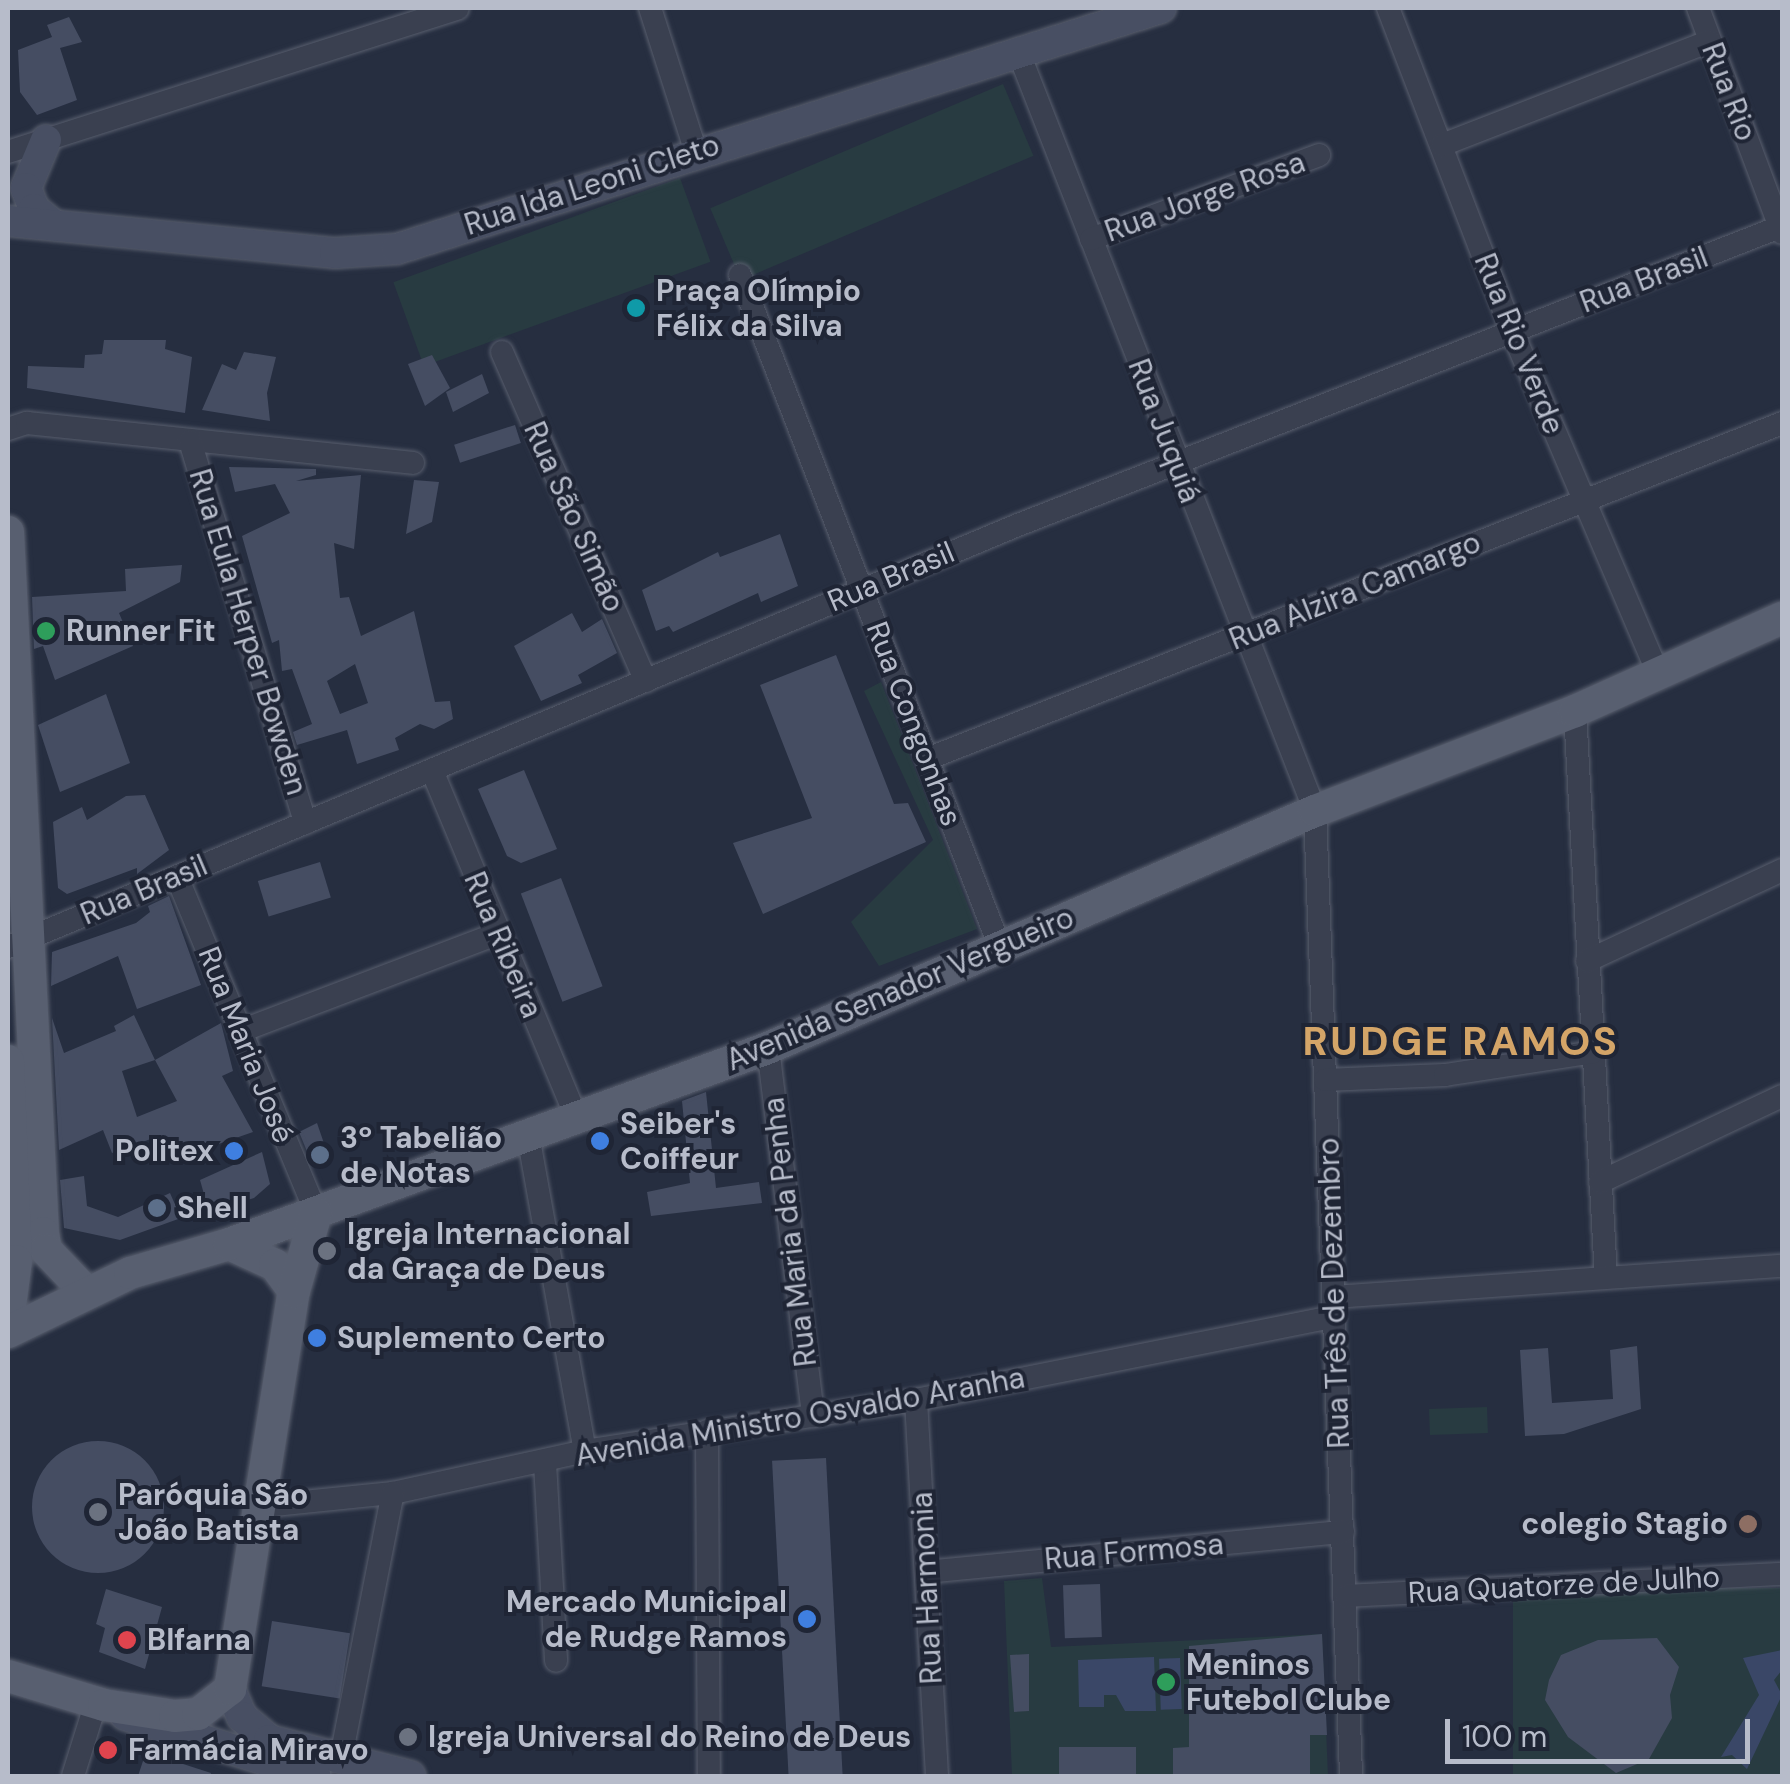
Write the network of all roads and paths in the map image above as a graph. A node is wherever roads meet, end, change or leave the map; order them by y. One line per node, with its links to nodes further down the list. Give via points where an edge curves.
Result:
1 (458, 8): 8 (street)
2 (650, 8): 11 (street)
3 (1161, 8): 7 (street, Rua Ida Leoni Cleto)
4 (1388, 8): 9 (street, Rua Rio Verde)
5 (1698, 8): 6 (street, Rua Rio)
6 (1710, 41): 9 (street); 15 (street, Rua Rio)
7 (1018, 51): 11 (street, Rua Ida Leoni Cleto); 16 (street, Rua Juquiá)
8 (46, 140): 10 (street); 14 (street, via 26,188 34,209)
9 (1442, 144): 18 (street, Rua Rio Verde)
10 (8, 152)
11 (696, 152): 14 (street, Rua Ida Leoni Cleto, via 373,253)
12 (1319, 154): 16 (street, Rua Jorge Rosa)
13 (8, 221): 14 (street, Rua Ida Leoni Cleto)
14 (54, 226)
15 (1782, 228): 18 (street, Rua Brasil)
16 (1091, 239): 23 (street, Rua Juquiá)
17 (740, 275): 27 (street, Rua Congonhas)
18 (1512, 331): 23 (street, Rua Brasil); 25 (street, Rua Rio Verde)
19 (502, 352): 31 (street, Rua São Simão)
20 (1782, 423): 25 (street, Rua Alzira Camargo)
21 (8, 429): 22 (street, via 27,422)
22 (190, 441): 24 (street); 36 (street, Rua Eula Herper Bowden)
23 (1175, 461): 27 (street, Rua Brasil); 29 (street, Rua Juquiá)
24 (414, 463)
25 (1583, 500): 29 (street, Rua Alzira Camargo); 30 (street, Rua Rio Verde)
26 (8, 532): 40 (main road)
27 (862, 589): 31 (street, Rua Brasil); 33 (street, Rua Congonhas)
28 (1782, 618): 30 (main road, Avenida Senador Vergueiro)
29 (1244, 635): 33 (street, Rua Alzira Camargo); 35 (street, Rua Juquiá)
30 (1659, 676): 32 (main road, Avenida Senador Vergueiro)
31 (646, 681): 34 (street, Rua Brasil)
32 (1575, 711): 35 (main road, Avenida Senador Vergueiro); 42 (street)
33 (927, 759): 41 (street, Rua Congonhas)
34 (434, 773): 36 (street, Rua Brasil); 39 (street, Rua Ribeira)
35 (1314, 810): 41 (main road, Avenida Senador Vergueiro); 47 (street, Rua Três de Dezembro)
36 (305, 823): 38 (street, Rua Brasil)
37 (1782, 870): 42 (street)
38 (177, 877): 40 (street, Rua Brasil); 43 (street, Rua Maria José)
39 (496, 934): 43 (street); 49 (street, Rua Ribeira)
40 (16, 944): 57 (main road, via 42,1232 46,1250)
41 (1001, 950): 44 (main road, Avenida Senador Vergueiro)
42 (1587, 961): 45 (street)
43 (240, 1031): 52 (street, Rua Maria José)
44 (768, 1048): 49 (main road, Avenida Senador Vergueiro); 62 (street, Rua Maria da Penha)
45 (1592, 1052): 47 (street, via 1445,1075); 51 (street)
46 (8, 1060): 59 (main road, via 16,1261)
47 (1325, 1080): 58 (street, Rua Três de Dezembro)
48 (1782, 1096): 51 (street)
49 (576, 1116): 50 (main road, Avenida Senador Vergueiro)
50 (528, 1135): 52 (main road, Avenida Senador Vergueiro); 64 (street)
51 (1600, 1182): 55 (street)
52 (316, 1213): 53 (main road, Avenida Senador Vergueiro); 56 (main road)
53 (229, 1244): 56 (main road, via 275,1265); 57 (main road, Avenida Senador Vergueiro)
54 (1782, 1266): 55 (street, Avenida Ministro Osvaldo Aranha)
55 (1606, 1277): 58 (street, Avenida Ministro Osvaldo Aranha)
56 (294, 1291): 67 (main road)
57 (86, 1292): 60 (main road, Avenida Senador Vergueiro)
58 (1335, 1307): 61 (street, Avenida Ministro Osvaldo Aranha); 68 (street, Rua Três de Dezembro)
59 (8, 1322)
60 (8, 1332)
61 (916, 1400): 62 (street, Avenida Ministro Osvaldo Aranha); 69 (street, Rua Harmonia)
62 (812, 1416): 63 (street, Avenida Ministro Osvaldo Aranha)
63 (707, 1430): 64 (street, Avenida Ministro Osvaldo Aranha); 80 (street)
64 (586, 1451): 65 (street, Avenida Ministro Osvaldo Aranha)
65 (545, 1462): 66 (street, Avenida Ministro Osvaldo Aranha); 72 (street)
66 (393, 1494): 67 (street, Avenida Ministro Osvaldo Aranha); 76 (street)
67 (264, 1506): 74 (main road)
68 (1343, 1532): 69 (street, Rua Formosa); 71 (street, Rua Três de Dezembro)
69 (926, 1572): 81 (street, Rua Harmonia)
70 (1782, 1574): 71 (street, Rua Quatorze de Julho)
71 (1346, 1596): 82 (street, Rua Três de Dezembro)
72 (556, 1660)
73 (8, 1676): 75 (main road)
74 (230, 1689): 75 (main road, via 198,1714); 76 (street, via 255,1732)
75 (100, 1703): 77 (street); 78 (street, via 155,1728)
76 (341, 1757): 79 (street)
77 (73, 1776)
78 (314, 1776)
79 (410, 1776)
80 (708, 1776)
81 (936, 1776)
82 (1352, 1776)

